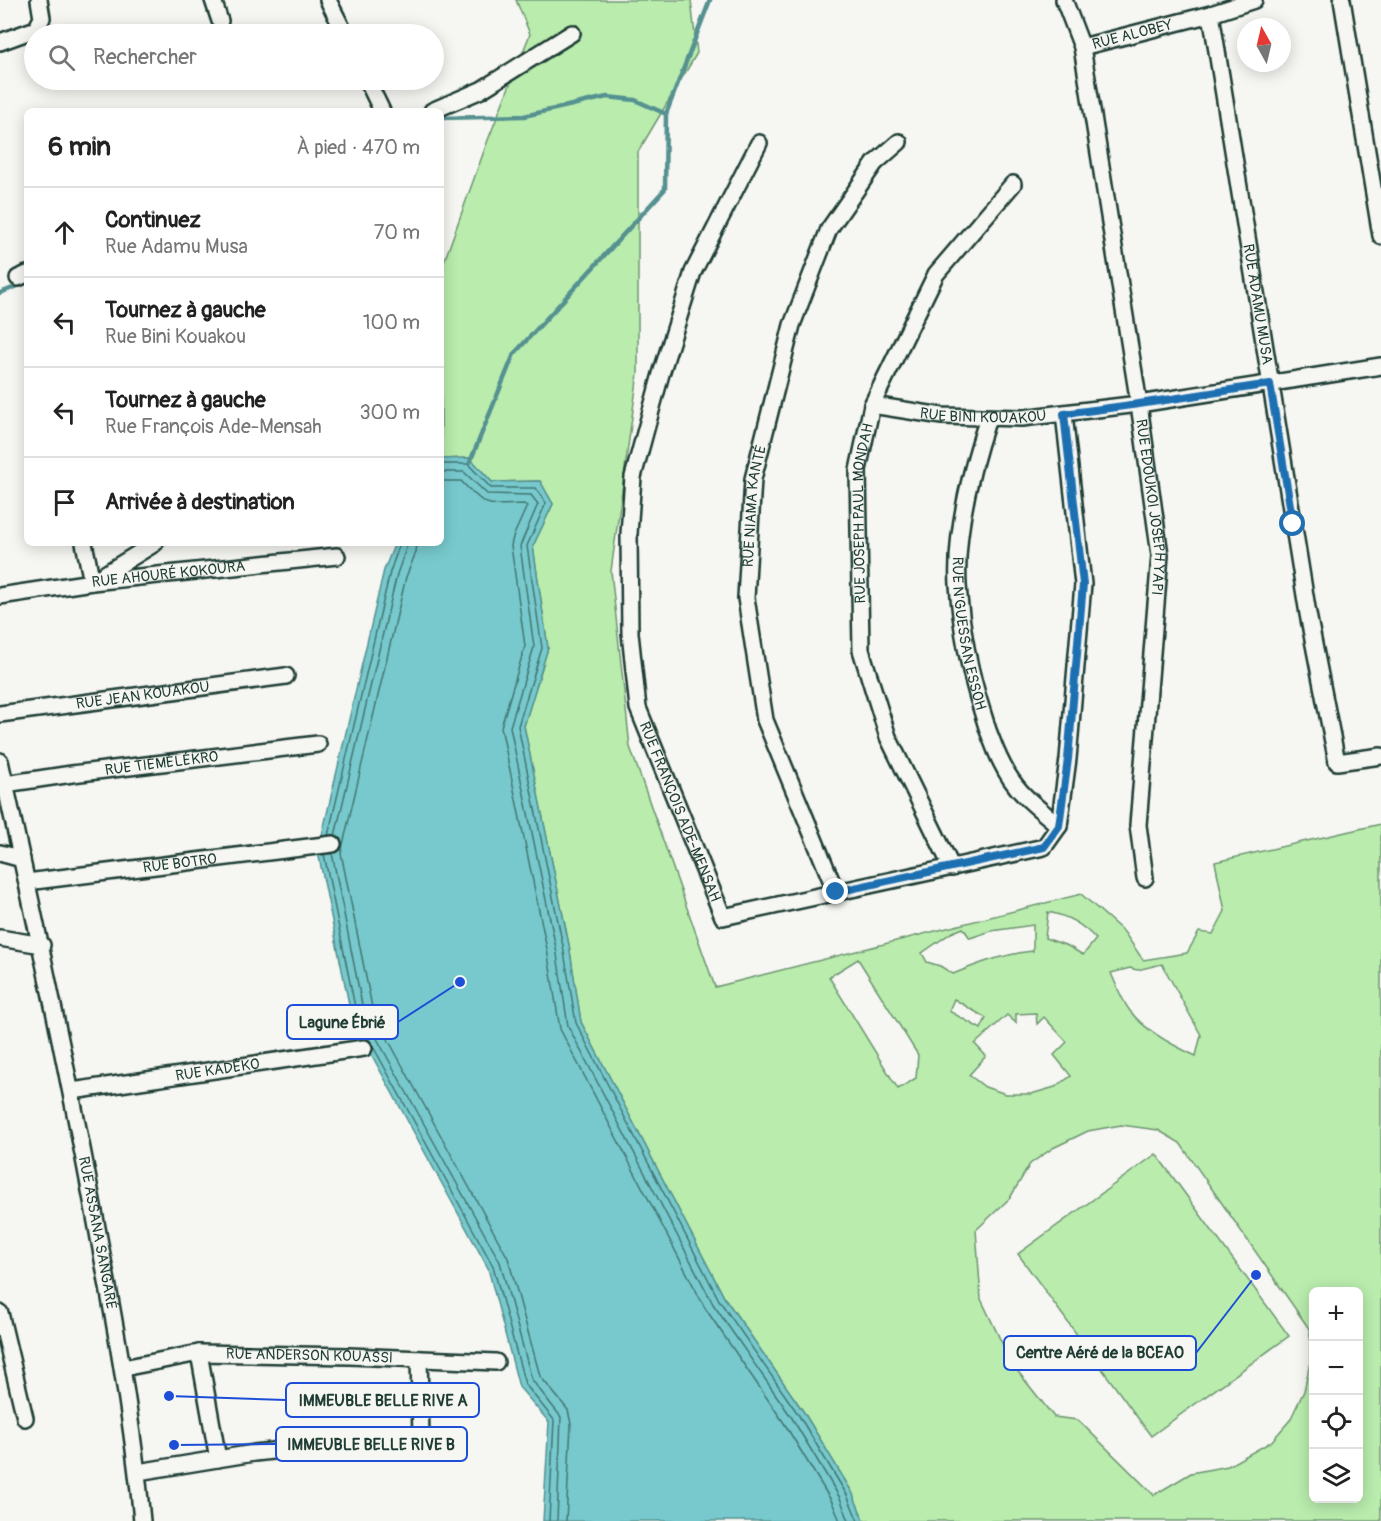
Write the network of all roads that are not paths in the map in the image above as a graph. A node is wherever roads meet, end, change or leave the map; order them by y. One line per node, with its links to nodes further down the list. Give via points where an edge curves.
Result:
1 (39, 0): 9 (street, via 42,18)
2 (213, 0): 8 (street)
3 (328, 0): 10 (street)
4 (1064, 0): 14 (street, RUE EDOUKOI JOSEPH YAPI)
5 (1254, 0): 7 (street, RUE ALOBEY)
6 (1342, 0): 21 (street)
7 (1211, 14): 14 (street, RUE ALOBEY); 23 (street, RUE ADAMU MUSA)
8 (220, 21)
9 (39, 24)
10 (340, 24)
11 (24, 33): 13 (street)
12 (572, 33): 17 (street, via 481,90)
13 (0, 42)
14 (1082, 47): 24 (street, RUE EDOUKOI JOSEPH YAPI)
15 (372, 90): 16 (street)
16 (381, 108)
17 (439, 108)
18 (899, 142): 46 (street, RUE NIAMA KANTÉ, via 876,163 829,229 792,325 753,479 746,598 765,720)
19 (759, 143): 46 (street, RUE FRANÇOIS ADE-MENSAH, via 693,272 633,477 630,633 638,708 723,917)
20 (1013, 184): 25 (street, RUE JOSEPH PAUL MONDAH, via 936,274)
21 (1381, 236)
22 (1381, 366): 23 (street, RUE BINI KOUAKOU)
23 (1270, 384): 24 (street, RUE BINI KOUAKOU); 36 (street, RUE ADAMU MUSA, via 1337,762)
24 (1139, 404): 26 (street, RUE BINI KOUAKOU); 44 (street, RUE EDOUKOI JOSEPH YAPI, via 1160,555 1138,825)
25 (872, 405): 27 (street, RUE BINI KOUAKOU, via 942,416); 43 (street, RUE JOSEPH PAUL MONDAH, via 858,470 861,650 888,736)
26 (1064, 414): 27 (street, RUE BINI KOUAKOU); 39 (street, via 1083,584)
27 (988, 418): 39 (street, RUE N'GUESSAN ESSOH, via 974,460 959,549 963,628 990,738 1015,785)
28 (85, 546): 31 (street)
29 (150, 546): 31 (street)
30 (337, 556): 31 (street, RUE AHOURÉ KOKOURA)
31 (92, 582): 32 (street, RUE AHOURÉ KOKOURA)
32 (0, 596)
33 (286, 676): 34 (street, RUE JEAN KOUAKOU)
34 (0, 714)
35 (318, 744): 38 (street, RUE TIÉMÉLÉKRO)
36 (1381, 756)
37 (0, 761): 38 (street, RUE ASSANA SANGARÉ)
38 (5, 784): 42 (street, RUE ASSANA SANGARÉ)
39 (1059, 826): 43 (street, RUE FRANÇOIS ADE-MENSAH, via 1044,847)
40 (333, 844): 45 (street, RUE BOTRO)
41 (0, 853): 42 (street)
42 (22, 859): 45 (street, RUE ASSANA SANGARÉ)
43 (952, 868): 46 (street, RUE FRANÇOIS ADE-MENSAH)
44 (1145, 878)
45 (27, 882): 48 (street, RUE ASSANA SANGARÉ)
46 (836, 892)
47 (0, 938): 48 (street)
48 (42, 945): 50 (street, RUE ASSANA SANGARÉ)
49 (364, 1048): 50 (street, RUE KADÉKO)
50 (72, 1091): 56 (street, RUE ASSANA SANGARÉ)
51 (0, 1313): 55 (street)
52 (199, 1353): 53 (street, RUE ANDERSON KOUASSI); 56 (street, RUE ANDERSON KOUASSI); 58 (street)
53 (419, 1359): 54 (street, RUE ANDERSON KOUASSI); 58 (street, via 422,1436)
54 (496, 1362)
55 (6, 1363): 57 (street)
56 (123, 1368): 59 (street, RUE ASSANA SANGARÉ)
57 (25, 1418)
58 (218, 1459): 59 (street)
59 (138, 1472): 60 (street, RUE ASSANA SANGARÉ)
60 (142, 1521)

